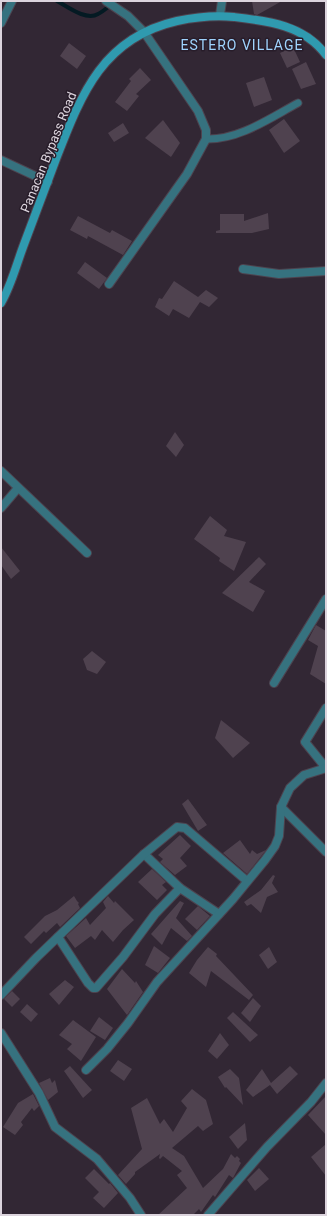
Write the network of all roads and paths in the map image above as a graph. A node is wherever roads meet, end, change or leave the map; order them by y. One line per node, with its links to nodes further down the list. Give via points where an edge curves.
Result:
1 (12, 1): 5 (street)
2 (106, 1): 6 (street, via 118,8)
3 (222, 1): 4 (street)
4 (220, 16): 6 (main road, Panacan Bypass Road, via 188,18); 7 (main road, Panacan Bypass Road, via 286,26 303,34)
5 (1, 23)
6 (144, 32): 9 (street, via 198,111 206,130); 11 (main road, Panacan Bypass Road, via 116,51 93,78 74,115)
7 (326, 55)
8 (298, 102): 9 (lane, via 238,134 221,139)
9 (206, 139): 14 (street, via 187,174)
10 (1, 160): 11 (street)
11 (48, 182): 15 (main road, Panacan Bypass Road)
12 (243, 269): 13 (street, via 279,274)
13 (326, 271)
14 (109, 284)
15 (1, 303)
16 (1, 471): 17 (street)
17 (18, 488): 18 (street); 19 (street)
18 (1, 508)
19 (87, 553)
20 (326, 599): 21 (street)
21 (274, 683)
22 (326, 708): 23 (street, via 305,742)
23 (326, 768): 24 (street, via 297,780)
24 (281, 807): 25 (street); 27 (street, via 279,836 275,846)
25 (326, 852)
26 (144, 854): 27 (street, via 173,829 185,828); 28 (street); 30 (street)
27 (247, 881): 29 (street)
28 (180, 888): 29 (street); 30 (street, via 96,988 88,983)
29 (219, 914): 33 (street, via 157,982 128,1023)
30 (58, 937): 31 (street)
31 (1, 995)
32 (1, 1033): 35 (street, via 39,1093 55,1126 96,1159 130,1198)
33 (86, 1070)
34 (326, 1083): 36 (street)
35 (141, 1215)
36 (208, 1215)

